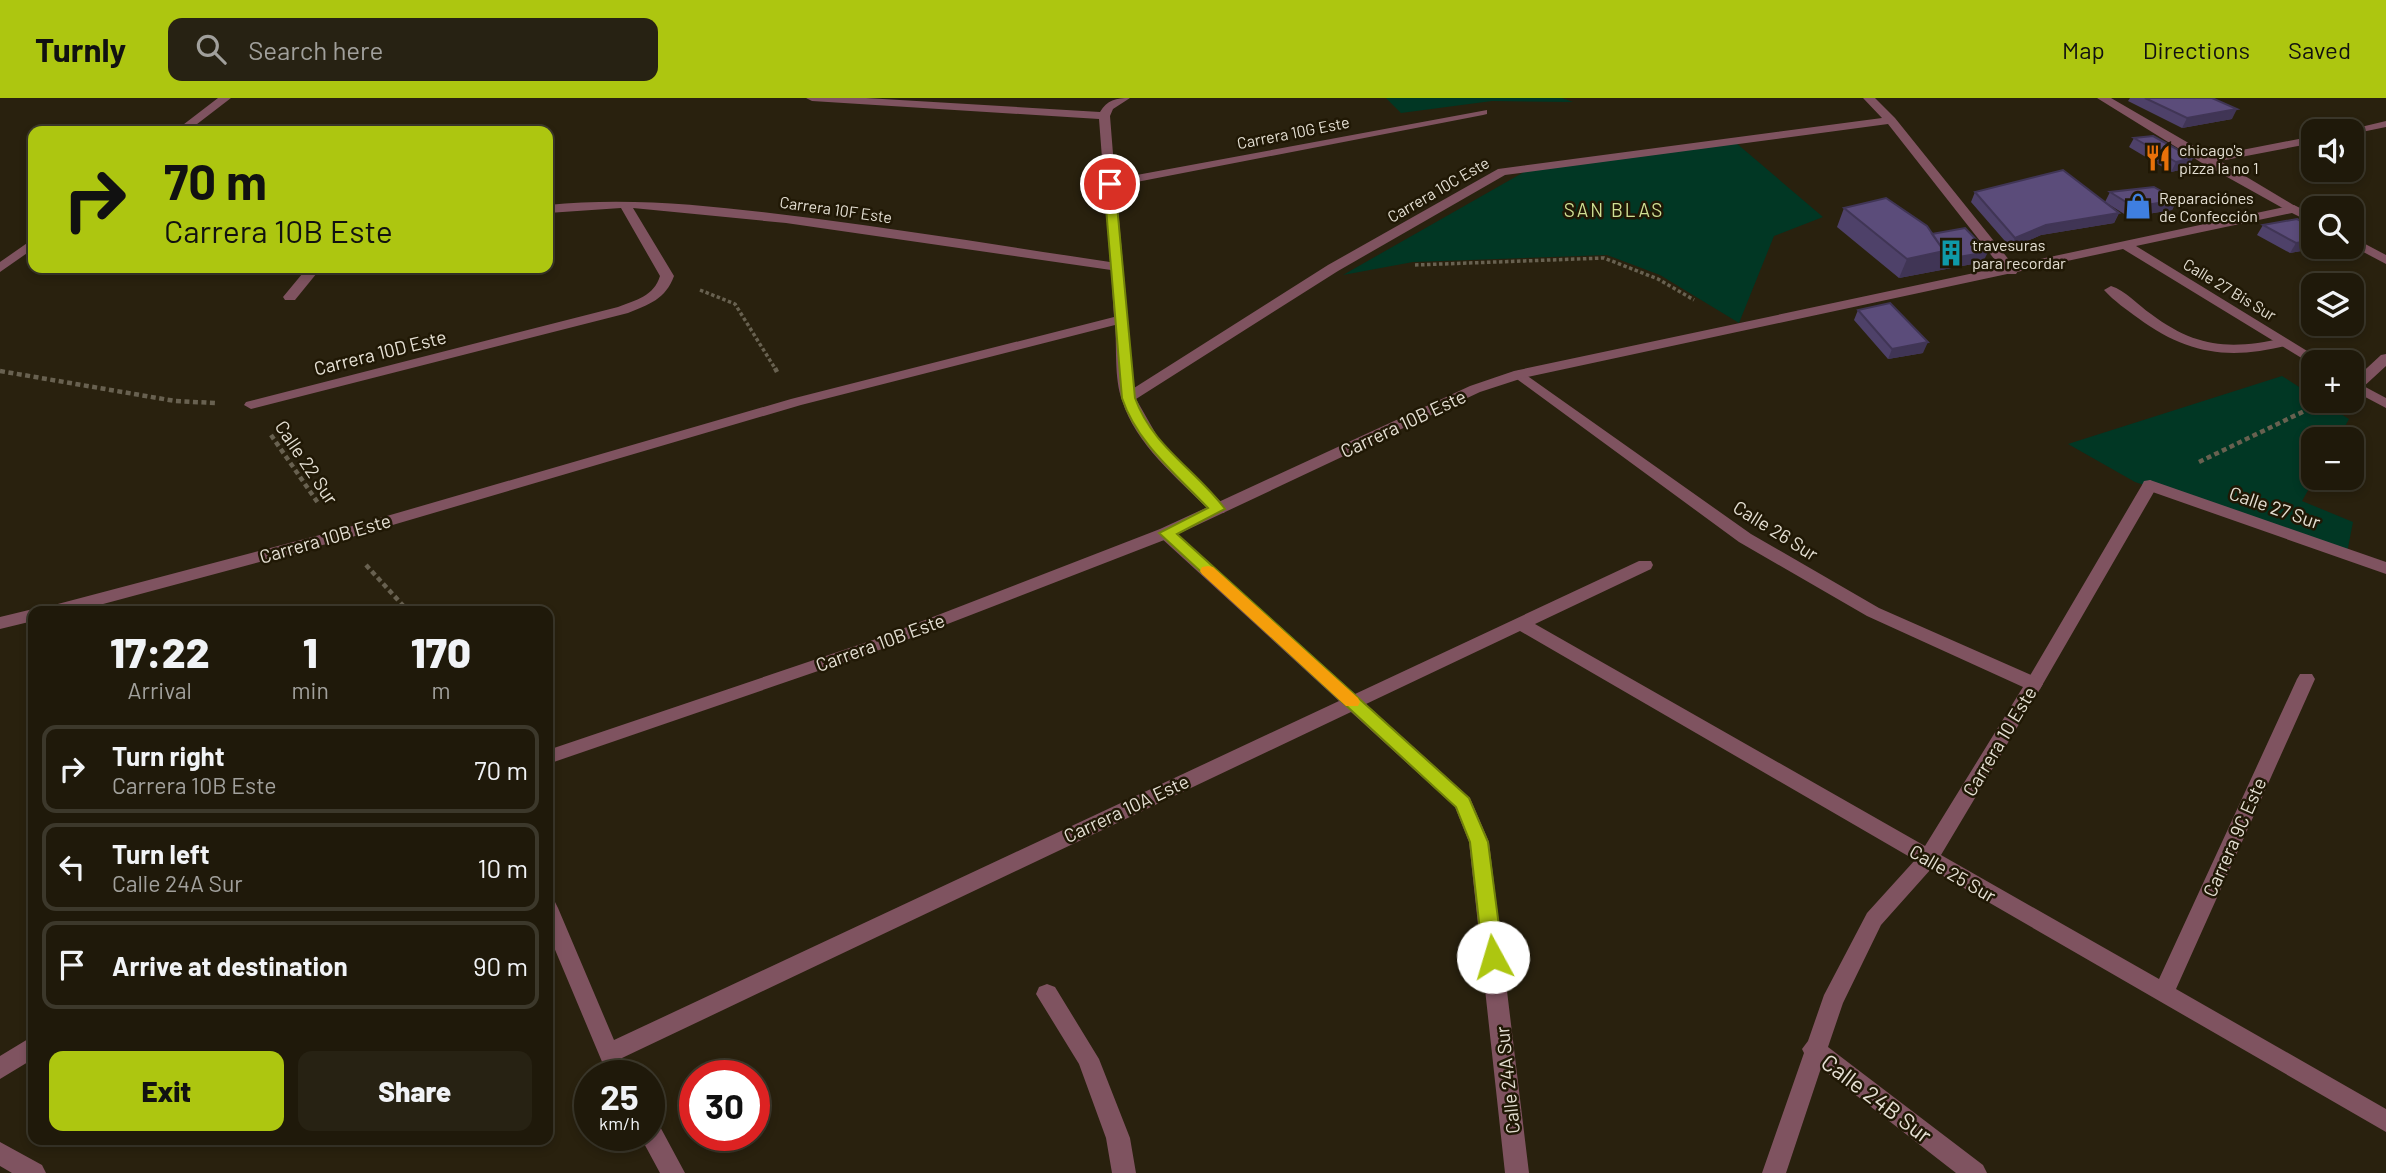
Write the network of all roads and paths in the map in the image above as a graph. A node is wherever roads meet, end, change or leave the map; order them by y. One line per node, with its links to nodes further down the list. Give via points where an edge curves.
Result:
1 (225, 98): 8 (street)
2 (812, 98): 7 (street)
3 (1124, 98): 7 (street, via 1109,107)
4 (1869, 98): 9 (street)
5 (2103, 98): 15 (street)
6 (1483, 112): 16 (street, Carrera 10G Este)
7 (1104, 117): 16 (street)
8 (198, 118): 11 (street); 12 (street)
9 (1891, 120): 28 (street); 42 (street, Carrera 10C Este, via 1502,172 1333,268)
10 (2386, 124): 13 (street)
11 (188, 126)
12 (195, 126)
13 (2364, 128)
14 (2301, 142): 15 (street)
15 (2206, 160): 19 (street)
16 (1110, 184): 26 (street)
17 (624, 203): 18 (street, Carrera 10F Este); 26 (street, Carrera 10F Este, via 837,226); 30 (street)
18 (553, 209)
19 (2294, 209): 20 (street); 21 (street, Carrera 10B Este)
20 (2301, 213)
21 (2125, 245): 28 (street, Carrera 10B Este); 35 (street, Calle 27 Bis Sur)
22 (28, 247): 27 (street)
23 (2364, 248): 24 (street)
24 (2386, 260)
25 (1410, 266): 34 (path, via 1604,258 1658,279)
26 (1117, 267): 33 (street)
27 (0, 268)
28 (2011, 271): 34 (street, Carrera 10B Este)
29 (310, 273): 32 (street)
30 (667, 276): 43 (path, via 735,304); 45 (street, Carrera 10D Este, via 664,289 650,300 623,310)
31 (2111, 290): 35 (street, via 2145,318 2200,346 2243,352)
32 (290, 297)
33 (1121, 319): 42 (street); 43 (street, Carrera 10B Este)
34 (1743, 329): 39 (street, Carrera 10B Este)
35 (2284, 342): 36 (street, Calle 27 Bis Sur)
36 (2301, 352)
37 (2386, 358): 40 (street)
38 (0, 370): 45 (path, via 174,401)
39 (1519, 374): 48 (street, Carrera 10B Este, via 1475,389); 59 (street, Calle 26 Sur, via 1745,538 1873,612)
40 (2364, 376)
41 (2364, 390): 44 (street)
42 (1128, 398): 48 (street, via 1150,439)
43 (796, 402): 50 (street, Carrera 10B Este)
44 (2386, 404)
45 (251, 405): 50 (path, Calle 22 Sur)
46 (2301, 413): 47 (path)
47 (2150, 485): 52 (street, Calle 27 Sur); 59 (street, Carrera 10 Este)
48 (1218, 509): 49 (street, Carrera 10B Este)
49 (1167, 533): 60 (street, Calle 24A Sur); 61 (street, Carrera 10B Este, via 881,643)
50 (339, 535): 53 (street, Carrera 10B Este); 54 (path, Calle 22 Sur)
51 (1645, 565): 57 (street, Carrera 10A Este)
52 (2386, 568)
53 (73, 606)
54 (403, 606)
55 (28, 616): 56 (street)
56 (0, 623)
57 (1520, 623): 60 (street, Carrera 10A Este); 62 (street, Calle 25 Sur)
58 (2306, 680): 65 (street, Carrera 9C Este)
59 (2034, 684): 62 (street, Carrera 10 Este)
60 (1352, 702): 68 (street, Carrera 10A Este); 77 (street, Calle 24A Sur, via 1463,803 1479,842)
61 (553, 755)
62 (1928, 859): 65 (street, Calle 25 Sur); 67 (street, Carrera 10 Este, via 1874,919)
63 (553, 920): 68 (street)
64 (1047, 994): 76 (street, via 1088,1059 1118,1138)
65 (2163, 994): 71 (street, Calle 25 Sur)
66 (28, 1049): 70 (street)
67 (1813, 1049): 78 (street, Carrera 10 Este); 79 (street, Calle 24B Sur)
68 (608, 1054): 69 (street)
69 (611, 1060)
70 (0, 1069)
71 (2386, 1121)
72 (661, 1151): 75 (street)
73 (0, 1153): 74 (street)
74 (34, 1173)
75 (673, 1173)
76 (1125, 1173)
77 (1517, 1173)
78 (1774, 1173)
79 (1975, 1173)

